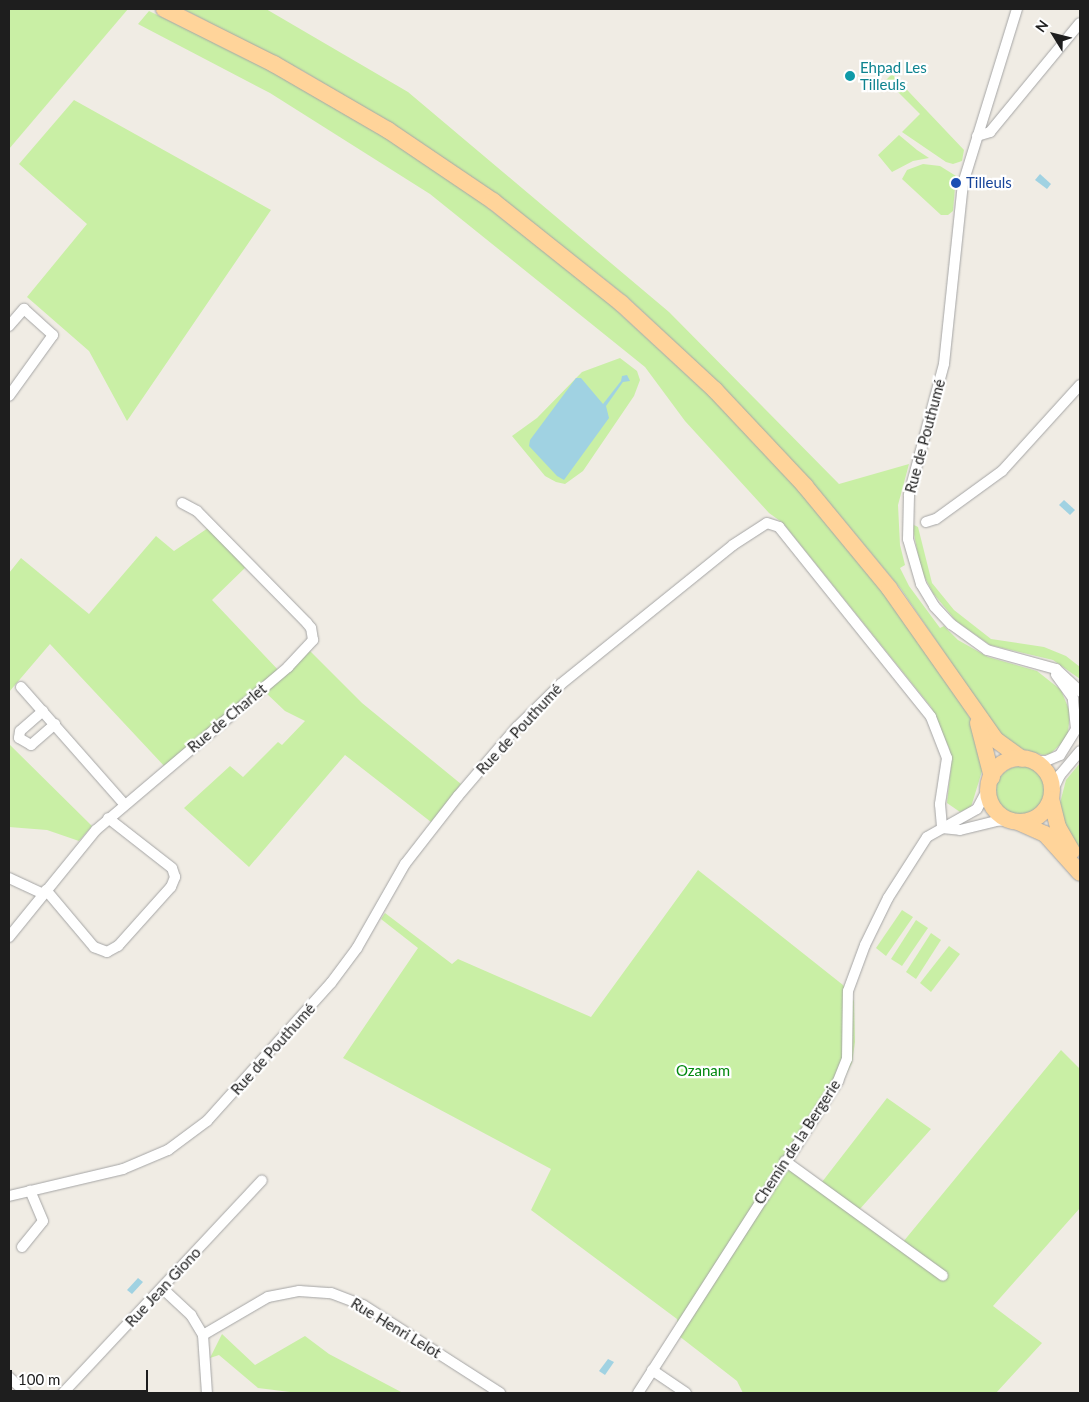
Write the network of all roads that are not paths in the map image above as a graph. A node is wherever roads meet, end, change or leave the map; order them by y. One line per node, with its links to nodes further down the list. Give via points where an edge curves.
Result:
1 (164, 9): 13 (main road, via 274,64 388,130 493,201 600,285 715,390 805,486 890,588)
2 (1017, 9): 4 (street, Rue de Pouthumé)
3 (1080, 23): 4 (street, via 990,132)
4 (976, 136): 10 (street, Rue de Pouthumé, via 959,206 941,380 909,495 909,547 926,594 951,624 987,650)
5 (9, 326): 7 (street, via 24,309 53,335)
6 (1080, 385): 9 (street, via 1002,471 936,519)
7 (9, 396)
8 (182, 503): 20 (street, Rue de Charlet, via 197,511 301,616 313,636 288,667)
9 (926, 522)
10 (1043, 666): 12 (street, Rue de Pouthumé, via 1059,671); 17 (street, Rue de Pouthumé, via 1068,688 1076,706 1074,735 1064,752 1050,760)
11 (21, 687): 14 (street)
12 (1080, 691)
13 (970, 703): 17 (main road, via 1000,744); 18 (main road, via 987,749)
14 (43, 710): 15 (street); 15 (street, via 20,731 19,738 31,745)
15 (55, 724): 20 (street)
16 (1080, 751): 19 (street, via 1060,775)
17 (1027, 760): 18 (main road, via 1006,762); 19 (main road, via 1049,776)
18 (990, 781): 22 (main road, via 992,805); 23 (street, Chemin de la Bergerie, via 977,809)
19 (1052, 796): 22 (main road, via 1039,816); 24 (main road, via 1058,827)
20 (124, 804): 21 (street, Rue de Charlet)
21 (108, 818): 27 (street, Rue de Charlet); 27 (street, via 172,868 176,877 171,887 118,946 107,952 94,947)
22 (1014, 821): 23 (street, via 995,821 960,830); 25 (main road, via 1045,834)
23 (942, 828): 29 (street, Chemin de la Bergerie, via 926,837 873,927 848,990 847,1059 838,1081); 31 (street, Rue de Pouthumé, via 940,804 947,758 931,716 778,527 767,523 738,541 561,684 517,727 405,864 357,948 331,984 207,1120 168,1150 123,1169)
24 (1080, 866)
25 (1080, 873)
26 (9, 878): 27 (street)
27 (45, 892): 28 (street, Rue de Charlet)
28 (9, 936)
29 (785, 1161): 34 (street); 37 (street, Chemin de la Bergerie)
30 (262, 1180): 35 (street, Rue Jean Giono)
31 (30, 1191): 32 (street, Rue de Pouthumé); 33 (street, via 43,1221)
32 (9, 1196)
33 (22, 1247)
34 (943, 1276)
35 (162, 1288): 36 (street, via 191,1315); 40 (street, Rue Jean Giono)
36 (203, 1335): 41 (street); 42 (street, Rue Henri Lelot, via 268,1297 299,1291 331,1293 363,1305)
37 (652, 1370): 43 (street, Chemin de la Bergerie); 44 (street)
38 (9, 1377): 39 (street)
39 (26, 1393)
40 (63, 1393)
41 (207, 1393)
42 (500, 1393)
43 (638, 1393)
44 (686, 1393)

